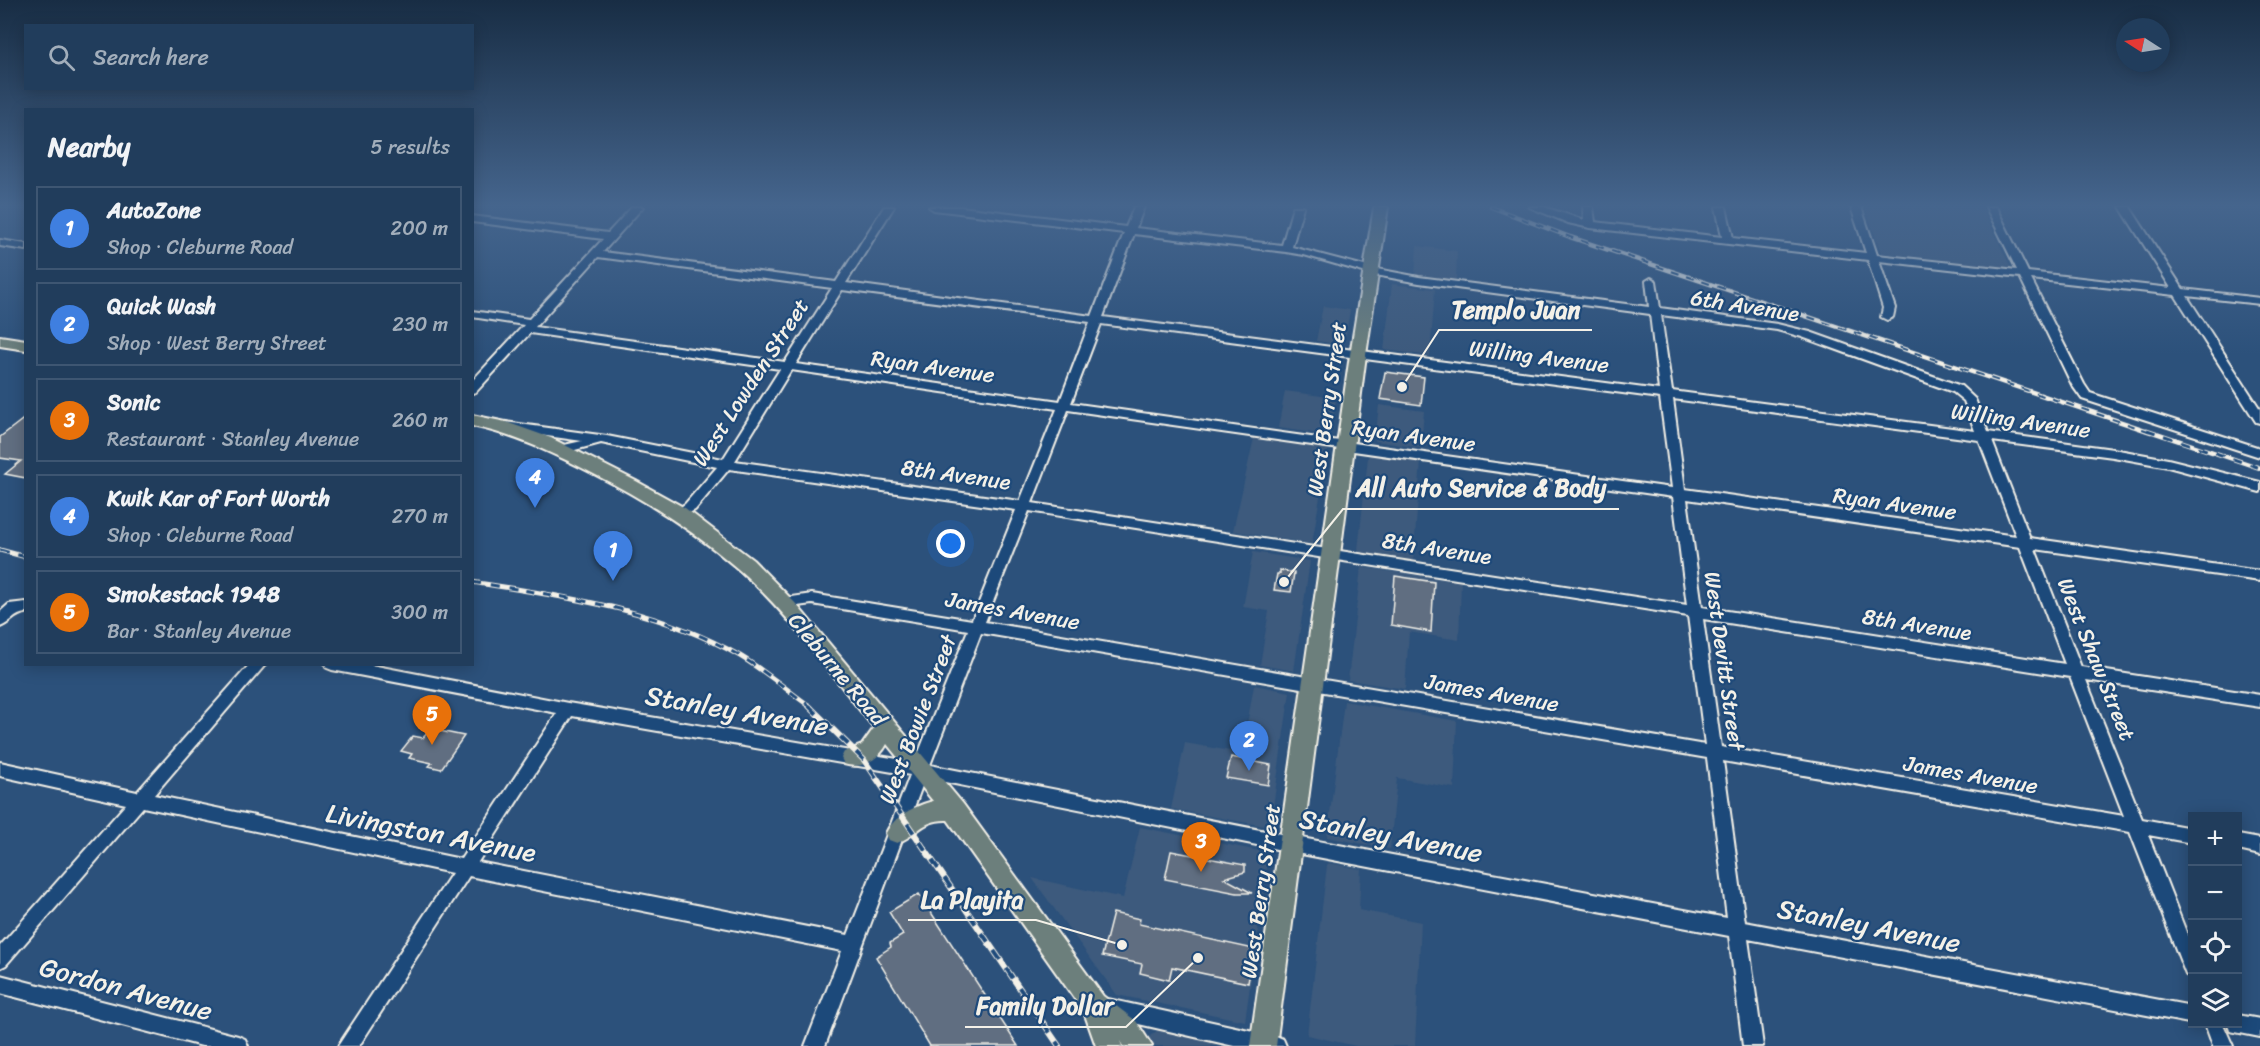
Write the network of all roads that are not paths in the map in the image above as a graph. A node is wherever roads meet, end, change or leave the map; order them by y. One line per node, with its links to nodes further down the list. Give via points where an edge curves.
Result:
1 (594, 256): 21 (street)
2 (610, 256): 14 (street, Willing Avenue)
3 (858, 256): 14 (street, West Lowden Street)
4 (1121, 256): 20 (street, West Bowie Street)
5 (1318, 256): 11 (street, 6th Avenue)
6 (1373, 256): 11 (main road, West Berry Street)
7 (1863, 256): 10 (street)
8 (2015, 256): 12 (street)
9 (2156, 256): 15 (street)
10 (1874, 257): 12 (street); 19 (street, via 1889,309)
11 (1370, 271): 17 (street, 6th Avenue); 24 (main road, West Berry Street)
12 (2024, 274): 15 (street); 37 (street, Willing Avenue, via 2086,396)
13 (1651, 282): 17 (street, West Devitt Street)
14 (839, 286): 20 (street, Willing Avenue); 25 (street, West Lowden Street)
15 (2179, 292): 16 (street); 31 (street)
16 (2260, 301)
17 (1655, 312): 26 (street, 6th Avenue, via 1806,334); 28 (street, West Devitt Street)
18 (474, 314): 21 (street, Ryan Avenue)
19 (1887, 317)
20 (1096, 320): 24 (street, Willing Avenue); 29 (street, West Bowie Street)
21 (530, 326): 25 (street, Ryan Avenue); 27 (street)
22 (0, 340): 23 (main road)
23 (24, 345)
24 (1358, 355): 28 (street, Willing Avenue); 35 (main road, West Berry Street)
25 (788, 366): 29 (street, Ryan Avenue); 38 (street, West Lowden Street)
26 (1939, 381): 33 (street, West Shaw Street, via 1969,399)
27 (474, 387)
28 (1666, 393): 33 (street, Willing Avenue); 40 (street, West Devitt Street)
29 (1064, 406): 35 (street, Ryan Avenue); 41 (street, West Bowie Street)
30 (474, 420): 32 (main road, 8th Avenue)
31 (2260, 420)
32 (500, 426): 34 (street, 8th Avenue); 36 (main road, Cleburne Road)
33 (1983, 436): 39 (street, Willing Avenue, via 2124,455); 43 (street, West Shaw Street)
34 (607, 441): 36 (street, 8th Avenue); 38 (street, 8th Avenue)
35 (1345, 447): 40 (street, Ryan Avenue); 44 (main road, West Berry Street)
36 (560, 450): 42 (main road, Cleburne Road)
37 (2260, 453)
38 (726, 464): 41 (street, 8th Avenue); 42 (street, West Lowden Street, via 690,507)
39 (2260, 487)
40 (1680, 494): 43 (street, Ryan Avenue); 48 (street, West Devitt Street)
41 (1024, 506): 44 (street, 8th Avenue); 50 (street, West Bowie Street)
42 (679, 513): 46 (main road, Cleburne Road, via 746,565)
43 (2025, 543): 45 (street, Ryan Avenue); 53 (street, West Shaw Street)
44 (1330, 554): 48 (street, 8th Avenue); 54 (main road, West Berry Street)
45 (2260, 576)
46 (783, 603): 50 (street, James Avenue, via 812,599); 57 (main road, Cleburne Road)
47 (13, 607): 49 (street)
48 (1696, 612): 53 (street, 8th Avenue); 58 (street, West Devitt Street)
49 (0, 621)
50 (976, 626): 54 (street, James Avenue); 61 (street, West Bowie Street)
51 (257, 666): 62 (street)
52 (342, 666): 56 (street, Stanley Avenue)
53 (2077, 672): 55 (street, 8th Avenue); 64 (street, West Shaw Street)
54 (1313, 684): 58 (street, James Avenue); 67 (main road, West Berry Street)
55 (2260, 701)
56 (568, 709): 59 (street, Stanley Avenue); 70 (street)
57 (885, 726): 59 (main road, via 871,751 861,758); 61 (main road, Cleburne Road)
58 (1714, 753): 64 (street, James Avenue); 71 (street, West Devitt Street)
59 (852, 758): 61 (street, Stanley Avenue)
60 (0, 769): 62 (street, Livingston Avenue)
61 (920, 770): 63 (main road, Cleburne Road); 65 (street, West Bowie Street); 67 (street, Stanley Avenue)
62 (140, 799): 70 (street, Livingston Avenue); 74 (street)
63 (955, 811): 65 (main road, via 924,812); 76 (main road, Cleburne Road)
64 (2136, 825): 66 (street, James Avenue); 73 (street, West Shaw Street)
65 (897, 833): 72 (street, West Bowie Street)
66 (2188, 834)
67 (1291, 844): 71 (street, Stanley Avenue); 81 (main road, West Berry Street)
68 (2242, 844): 69 (street)
69 (2260, 847)
70 (465, 867): 72 (street, Livingston Avenue); 83 (street)
71 (1738, 929): 77 (street, Stanley Avenue); 87 (street, West Devitt Street)
72 (853, 945): 84 (street, West Bowie Street)
73 (2188, 956)
74 (0, 959)
75 (0, 984): 82 (street, Gordon Avenue)
76 (1094, 1005): 81 (street); 85 (main road, Cleburne Road); 86 (main road, Cleburne Road, via 1127,1030)
77 (2188, 1014)
78 (2242, 1024): 80 (street)
79 (2216, 1028): 88 (street)
80 (2260, 1028)
81 (1267, 1045)
82 (238, 1046)
83 (348, 1046)
84 (815, 1046)
85 (1109, 1046)
86 (1139, 1046)
87 (1753, 1046)
88 (2223, 1046)

